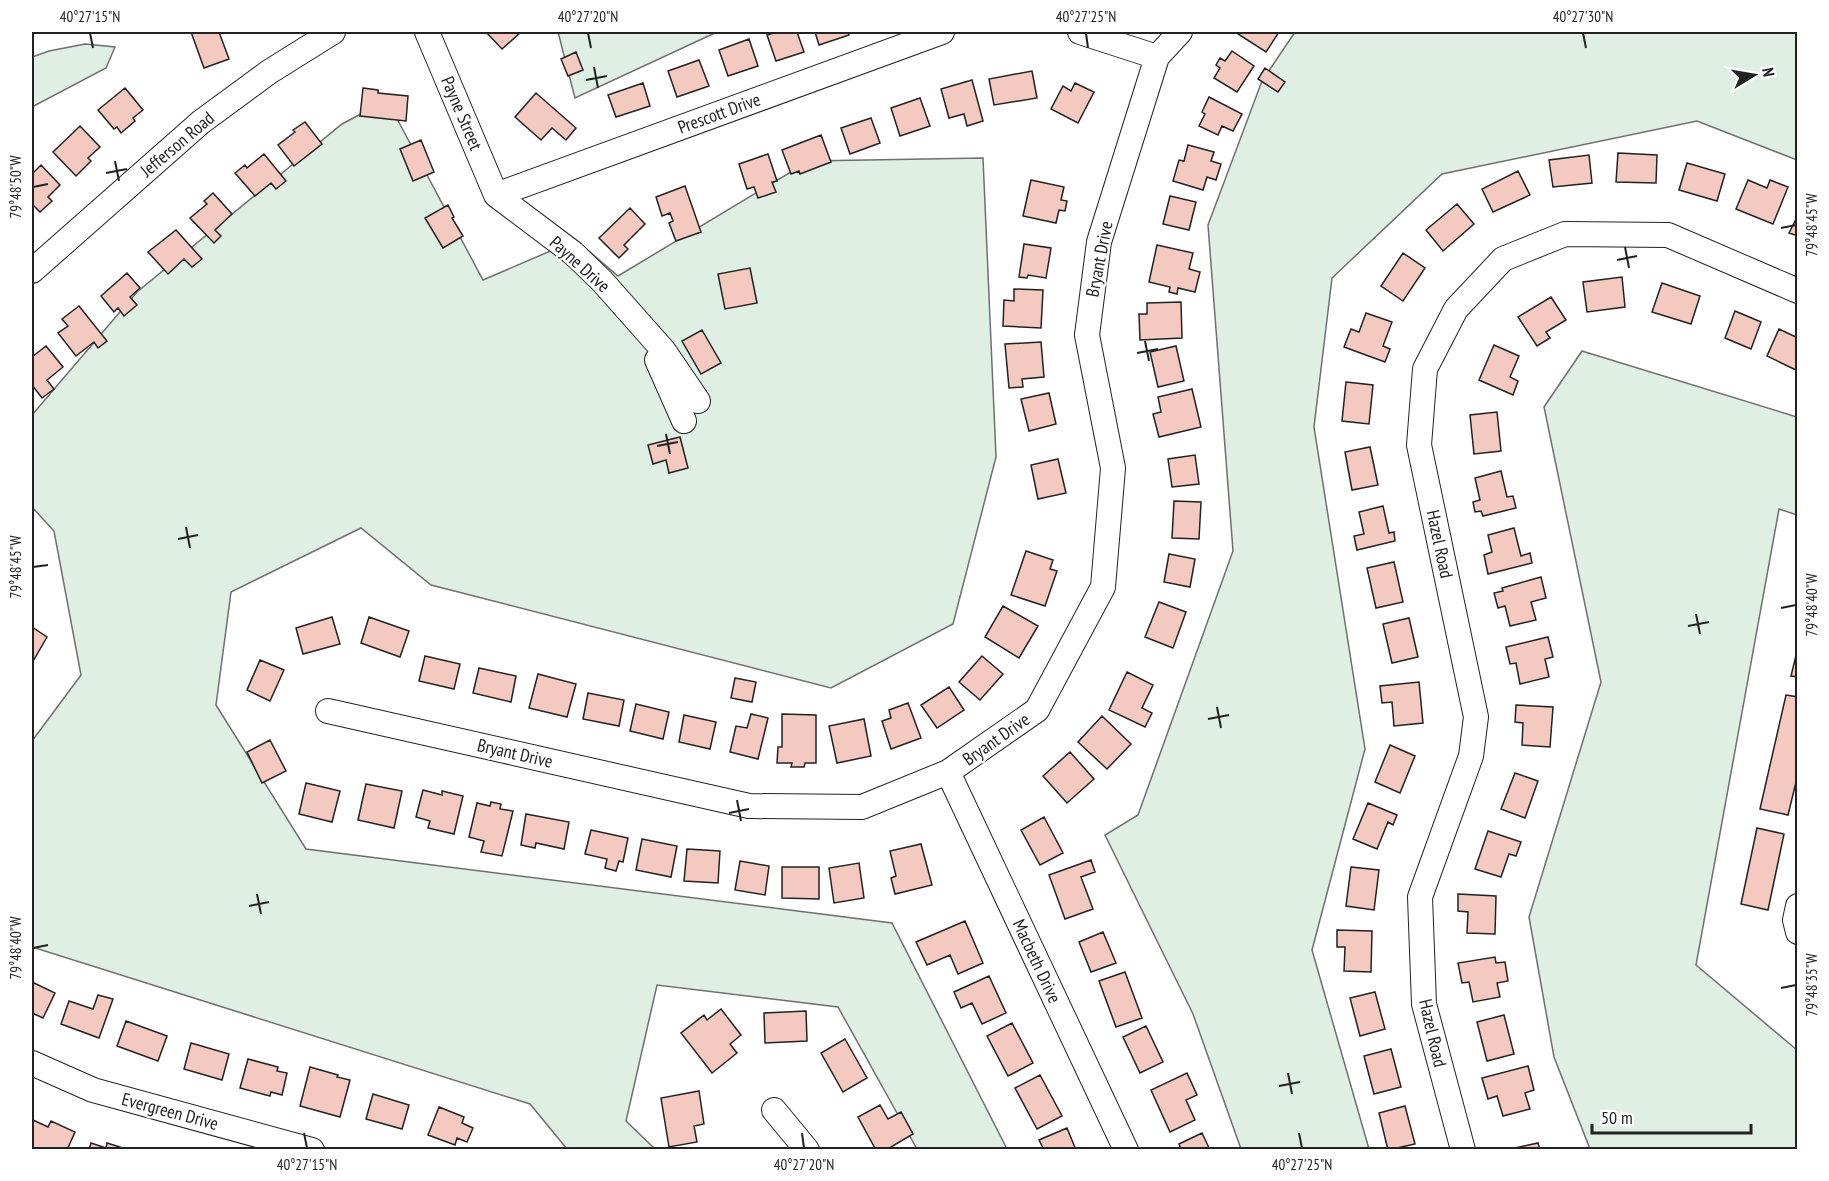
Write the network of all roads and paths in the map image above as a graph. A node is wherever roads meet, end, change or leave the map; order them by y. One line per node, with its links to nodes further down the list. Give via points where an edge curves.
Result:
1 (333, 32): 8 (street, Jefferson Road, via 269,72 201,122)
2 (427, 32): 7 (street, Payne Street)
3 (942, 32): 7 (street, Prescott Drive)
4 (1080, 32): 6 (street)
5 (1180, 32): 6 (street, Bryant Drive)
6 (1157, 57): 14 (street, Bryant Drive, via 1099,242 1087,335 1113,468 1103,587 1037,710)
7 (496, 195): 10 (street, Payne Drive, via 580,260)
8 (32, 271)
9 (1797, 291): 22 (street, Hazel Road, via 1668,235 1565,234 1503,259 1456,309 1425,369 1419,445 1476,717 1471,756 1420,897 1424,1004)
10 (656, 342): 11 (street, Payne Drive); 12 (street, via 657,363)
11 (698, 400)
12 (684, 421)
13 (328, 711): 14 (street, Bryant Drive, via 749,806 862,807)
14 (948, 772): 21 (street, Macbeth Drive)
15 (1797, 906): 16 (street)
16 (1797, 932)
17 (32, 1063): 19 (street, Evergreen Drive, via 93,1090)
18 (774, 1110): 20 (street)
19 (312, 1149)
20 (807, 1149)
21 (1126, 1149)
22 (1463, 1149)

